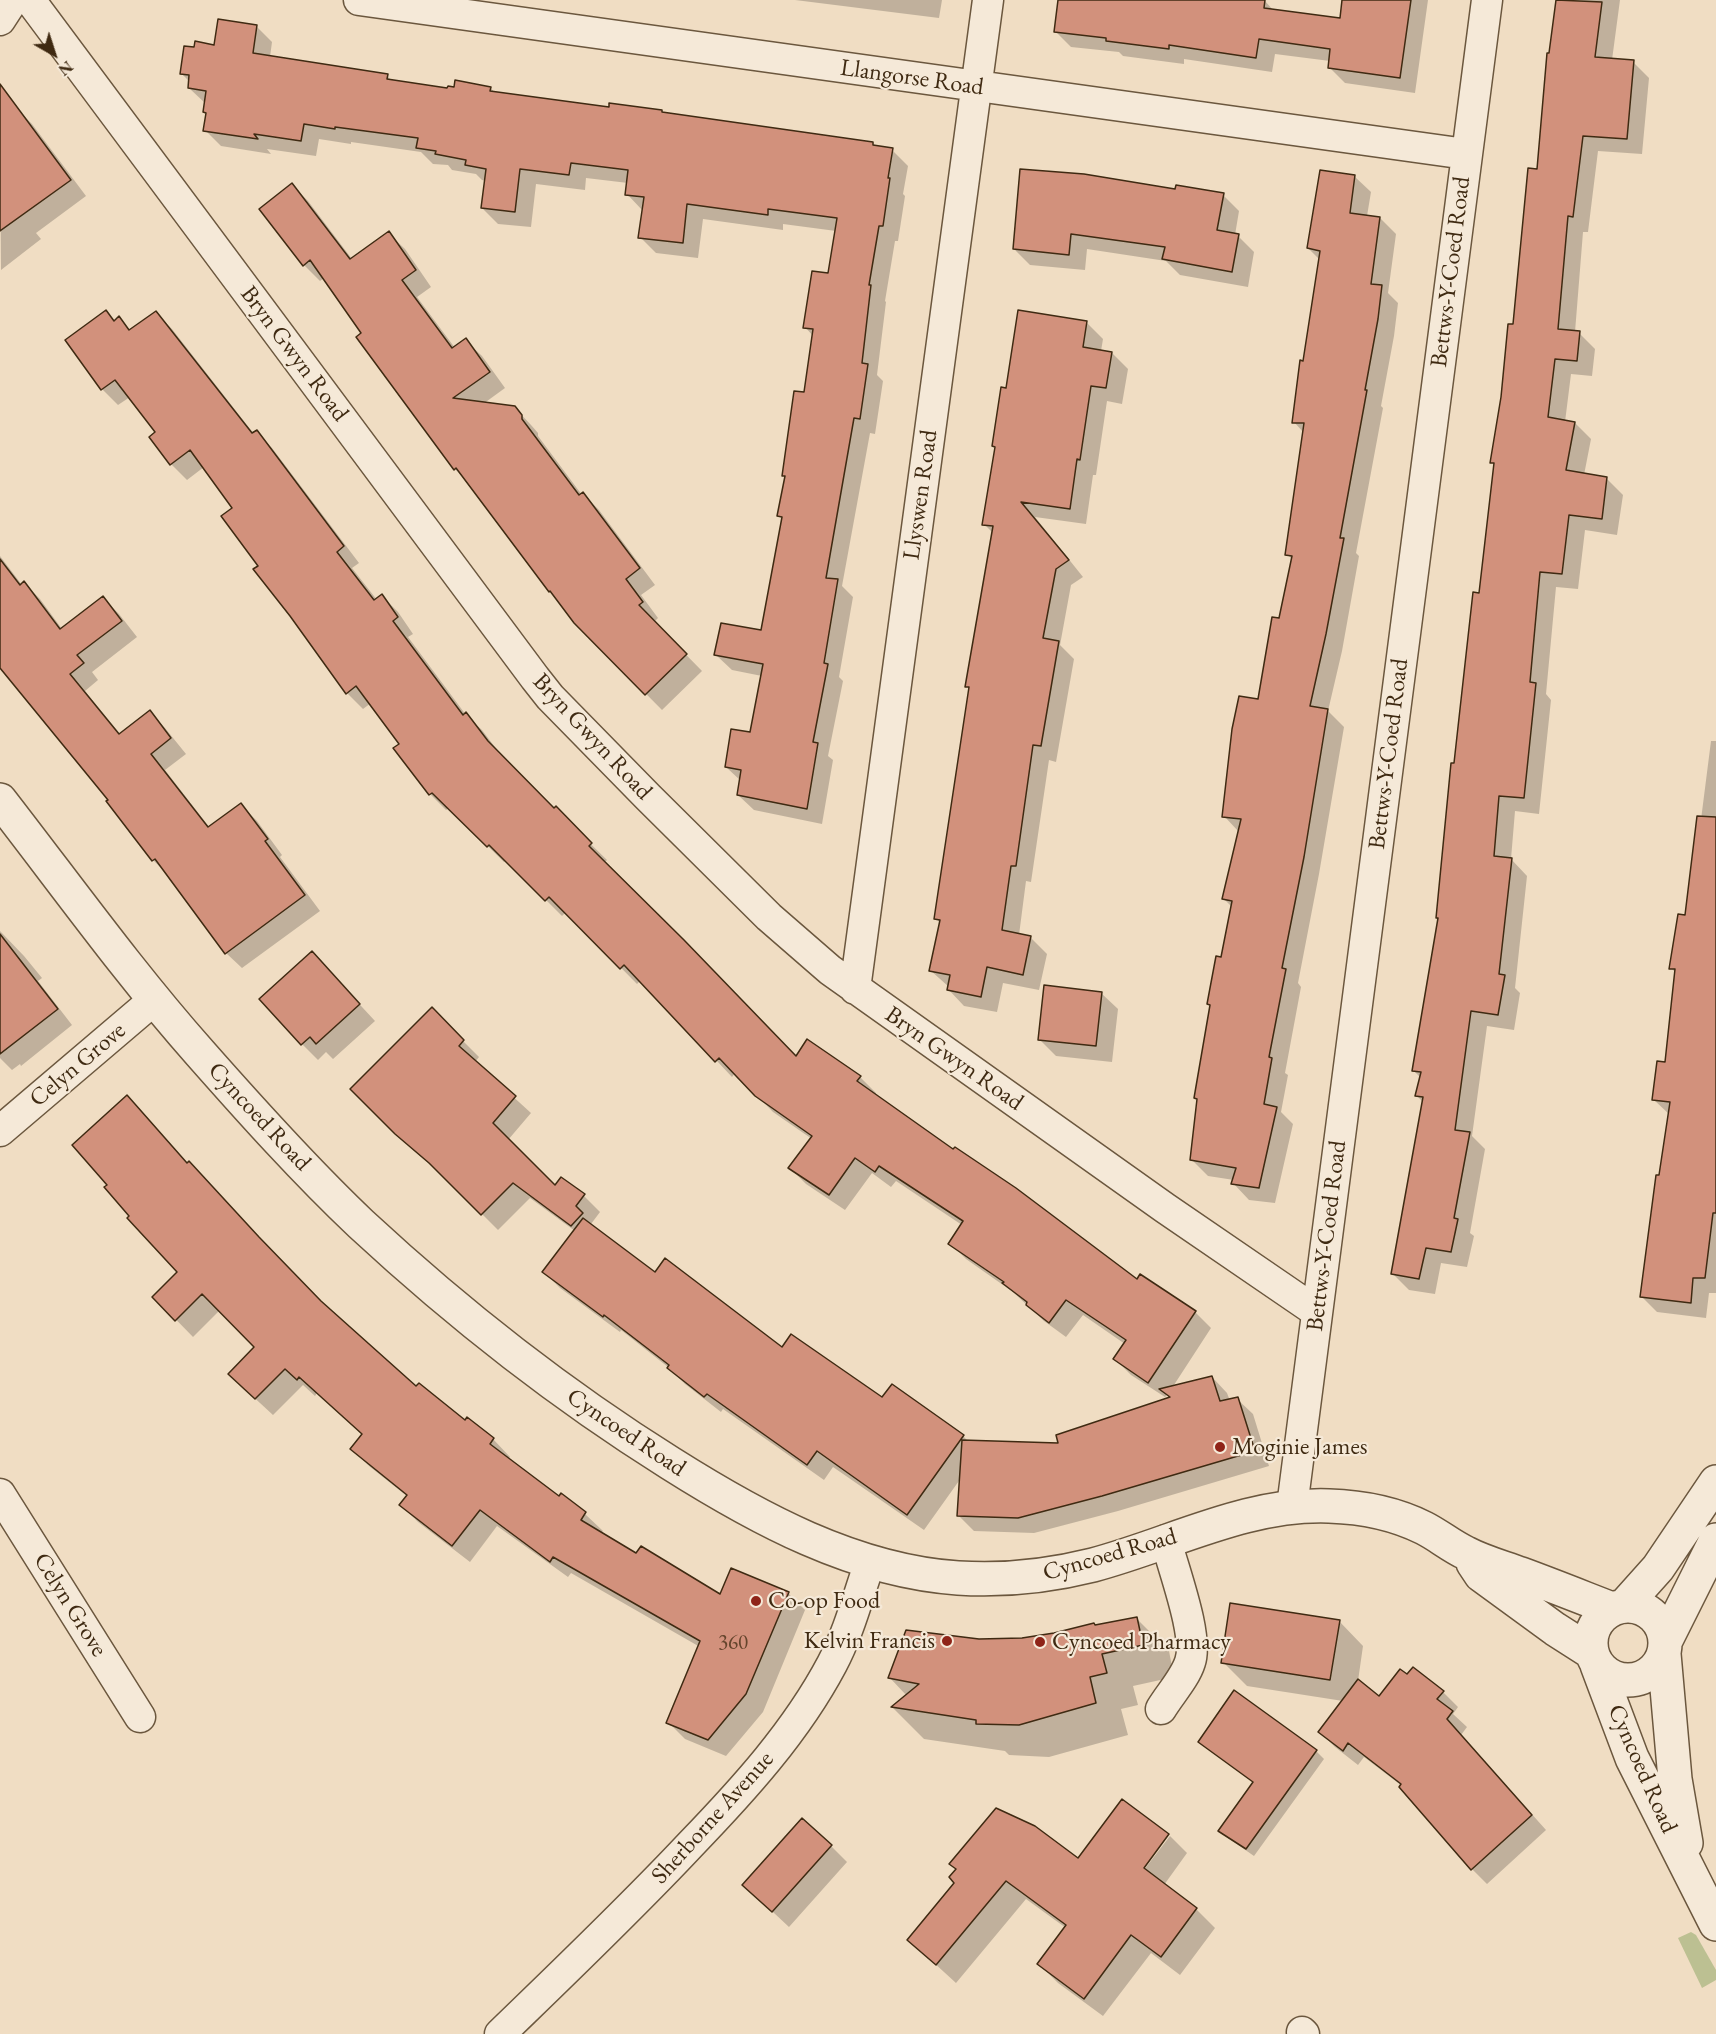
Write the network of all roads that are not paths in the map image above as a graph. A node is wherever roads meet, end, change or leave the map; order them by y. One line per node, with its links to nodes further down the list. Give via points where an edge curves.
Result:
1 (13, 0): 7 (street)
2 (30, 0): 11 (street, Bryn Gwyn Road, via 550,697 769,916)
3 (359, 0): 6 (street, Llangorse Road)
4 (988, 0): 8 (street, Llyswen Road)
5 (1487, 0): 9 (street, Bettws-Y-Coed Road)
6 (484, 8): 8 (street, Llangorse Road)
7 (0, 20)
8 (976, 87): 9 (street, Llangorse Road); 11 (street, Llyswen Road)
9 (1466, 154): 14 (street, Bettws-Y-Coed Road)
10 (0, 800): 12 (street, Cyncoed Road)
11 (855, 989): 14 (street, Bryn Gwyn Road)
12 (155, 999): 13 (street, Celyn Grove); 21 (street, Cyncoed Road, via 245,1102 359,1222 497,1342 595,1414 713,1490 777,1524)
13 (0, 1131)
14 (1317, 1312): 17 (street, Bettws-Y-Coed Road)
15 (1716, 1482): 22 (street, via 1658,1568)
16 (0, 1494): 26 (street, Celyn Grove)
17 (1292, 1507): 18 (street, Cyncoed Road, via 1226,1521); 20 (street, Cyncoed Road, via 1361,1508 1393,1515 1425,1528)
18 (1166, 1540): 21 (street, Cyncoed Road, via 1095,1564 1007,1580 910,1572); 25 (street, via 1192,1633 1193,1650 1190,1664)
19 (1716, 1540): 23 (street)
20 (1467, 1554): 22 (street, Cyncoed Road); 24 (street, Cyncoed Road, via 1480,1575)
21 (870, 1562): 29 (street, Sherborne Avenue, via 832,1663 766,1761 637,1902)
22 (1618, 1607): 23 (street, via 1637,1607 1657,1620 1663,1630); 24 (street, via 1594,1627)
23 (1664, 1648): 24 (street, via 1658,1665 1650,1673 1627,1680 1605,1672); 27 (street, Cyncoed Road, via 1676,1779)
24 (1594, 1658): 27 (street, Cyncoed Road, via 1632,1758)
25 (1161, 1709)
26 (140, 1717)
27 (1690, 1871): 28 (street, Cyncoed Road)
28 (1716, 1924)
29 (500, 2034)

